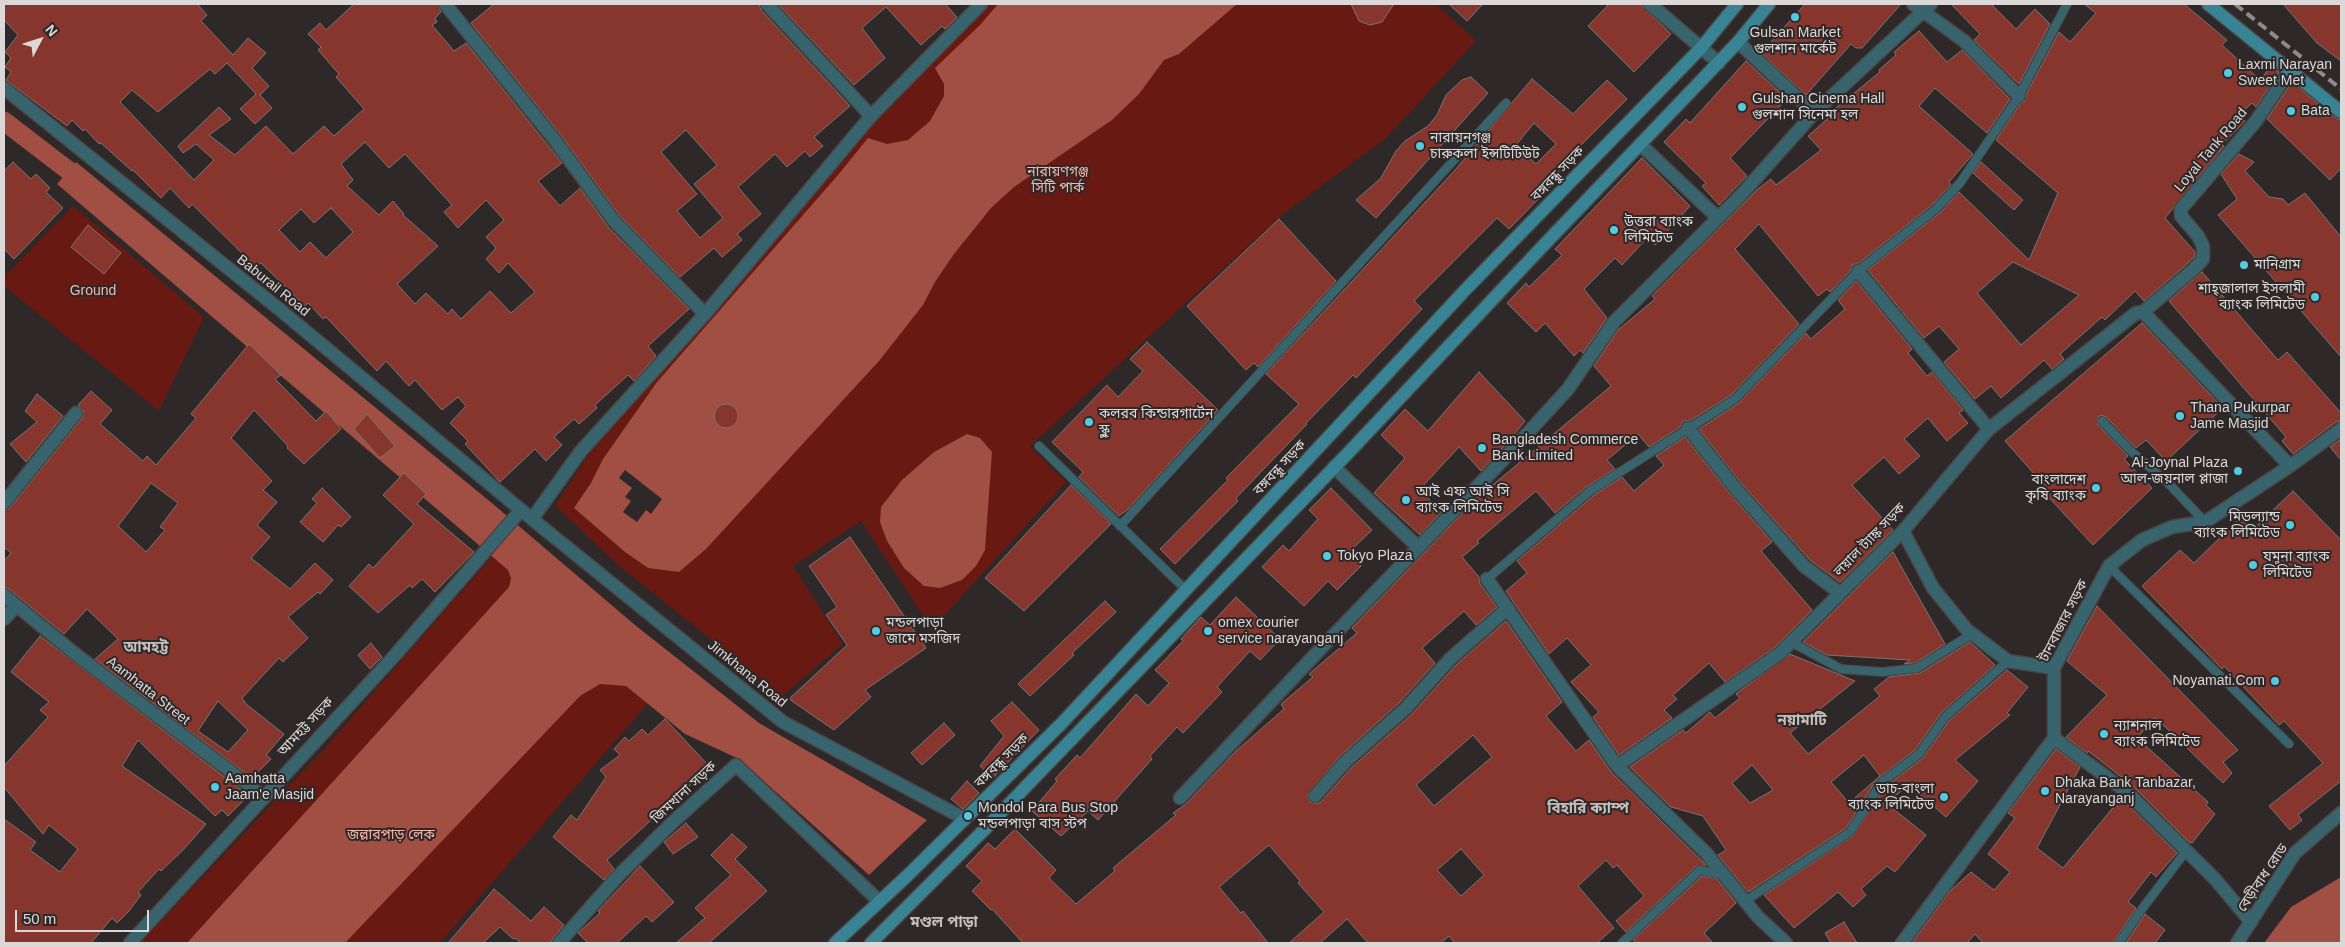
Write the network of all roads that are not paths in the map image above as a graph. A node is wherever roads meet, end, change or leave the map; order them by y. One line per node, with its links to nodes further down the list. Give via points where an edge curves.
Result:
1 (445, 4): 24 (street, via 554,139 614,221)
2 (767, 4): 19 (street)
3 (981, 4): 19 (street)
4 (1650, 4): 11 (street)
5 (1737, 4): 11 (main road, বঙ্গবন্ধু সড়ক)
6 (1769, 4): 10 (main road)
7 (2067, 4): 15 (lane)
8 (2208, 4): 13 (main road)
9 (1922, 7): 15 (street, via 1964,40); 17 (street)
10 (1738, 42): 12 (main road); 17 (street)
11 (1701, 48): 12 (street); 42 (main road, বঙ্গবন্ধু সড়ক, via 1468,288)
12 (1719, 63): 20 (main road)
13 (2290, 70): 18 (main road); 23 (street, Loyal Tank Road, via 2256,121 2181,209 2181,216 2203,246 2202,260)
14 (4, 88): 34 (street, Baburail Road, via 286,315)
15 (2019, 96): 22 (lane, via 1937,208)
16 (1506, 103): 37 (lane)
17 (1814, 112): 21 (street)
18 (2341, 112)
19 (871, 116): 24 (street)
20 (1641, 145): 21 (street); 32 (main road)
21 (1718, 218): 39 (street, via 1614,322 1568,388)
22 (1858, 271): 27 (lane, via 1735,399); 28 (street)
23 (2143, 312): 28 (street, লয়াল ট্যাঙ্ক সড়ক, via 2136,313); 31 (street)
24 (705, 314): 35 (street, via 581,451)
25 (76, 413): 33 (street)
26 (2102, 421): 36 (lane)
27 (1688, 428): 41 (lane, via 1590,491); 43 (street, via 1736,489 1804,566)
28 (1989, 429): 38 (street, লয়াল ট্যাঙ্ক সড়ক)
29 (2341, 429): 31 (street, টানবাজার সড়ক)
30 (1039, 446): 37 (lane)
31 (2290, 466): 36 (street, টানবাজার সড়ক)
32 (1334, 467): 39 (street); 68 (main road)
33 (4, 503)
34 (519, 513): 35 (street, Baburail Road); 55 (street, আমহট্ট সড়ক, via 396,654)
35 (532, 519): 59 (street, Jimkhana Road, via 783,722)
36 (2205, 522): 40 (street, টানবাজার সড়ক, via 2172,528 2142,540)
37 (1120, 526): 42 (lane)
38 (1903, 531): 43 (street, লয়াল ট্যাঙ্ক সড়ক); 48 (street, via 1933,588)
39 (1418, 547): 57 (street)
40 (2110, 566): 51 (street, টানবাজার সড়ক); 53 (lane)
41 (1487, 579): 46 (street)
42 (1187, 591): 59 (main road, বঙ্গবন্ধু সড়ক, via 1061,724)
43 (1840, 593): 49 (street, লয়াল ট্যাঙ্ক সড়ক)
44 (4, 595): 45 (street, Aamhatta Street)
45 (16, 606): 47 (street); 55 (street, Aamhatta Street)
46 (1508, 608): 54 (street); 56 (street, via 1450,658 1399,715 1345,762)
47 (4, 619)
48 (1972, 634): 49 (lane, via 1917,668 1883,672 1841,669); 50 (street)
49 (1791, 642): 54 (street, লয়াল ট্যাঙ্ক সড়ক, via 1779,654)
50 (2008, 661): 51 (street); 63 (lane, via 1945,717 1919,754 1882,782 1850,832)
51 (2054, 668): 52 (street, টানবাজার সড়ক)
52 (2054, 738): 60 (street, via 2128,793); 71 (street)
53 (2289, 744)
54 (1617, 766): 61 (street)
55 (263, 796): 65 (street, আমহট্ট সড়ক)
56 (1315, 796)
57 (1180, 798)
58 (2341, 813): 64 (street, বেড়ীবাধ রোড, via 2295,853)
59 (965, 819): 62 (main road, বঙ্গবন্ধু সড়ক)
60 (2186, 851): 64 (street); 72 (lane)
61 (1725, 876): 63 (street); 69 (lane, via 1700,870)
62 (879, 901): 66 (street, জিমখানা সড়ক, via 736,765 618,876); 67 (main road, বঙ্গবন্ধু সড়ক)
63 (1745, 901): 70 (street)
64 (2251, 922): 73 (street, বেড়ীবাধ রোড)
65 (130, 943)
66 (559, 943)
67 (835, 943)
68 (871, 943)
69 (1622, 943)
70 (1786, 943)
71 (1902, 943)
72 (2119, 943)
73 (2236, 943)

